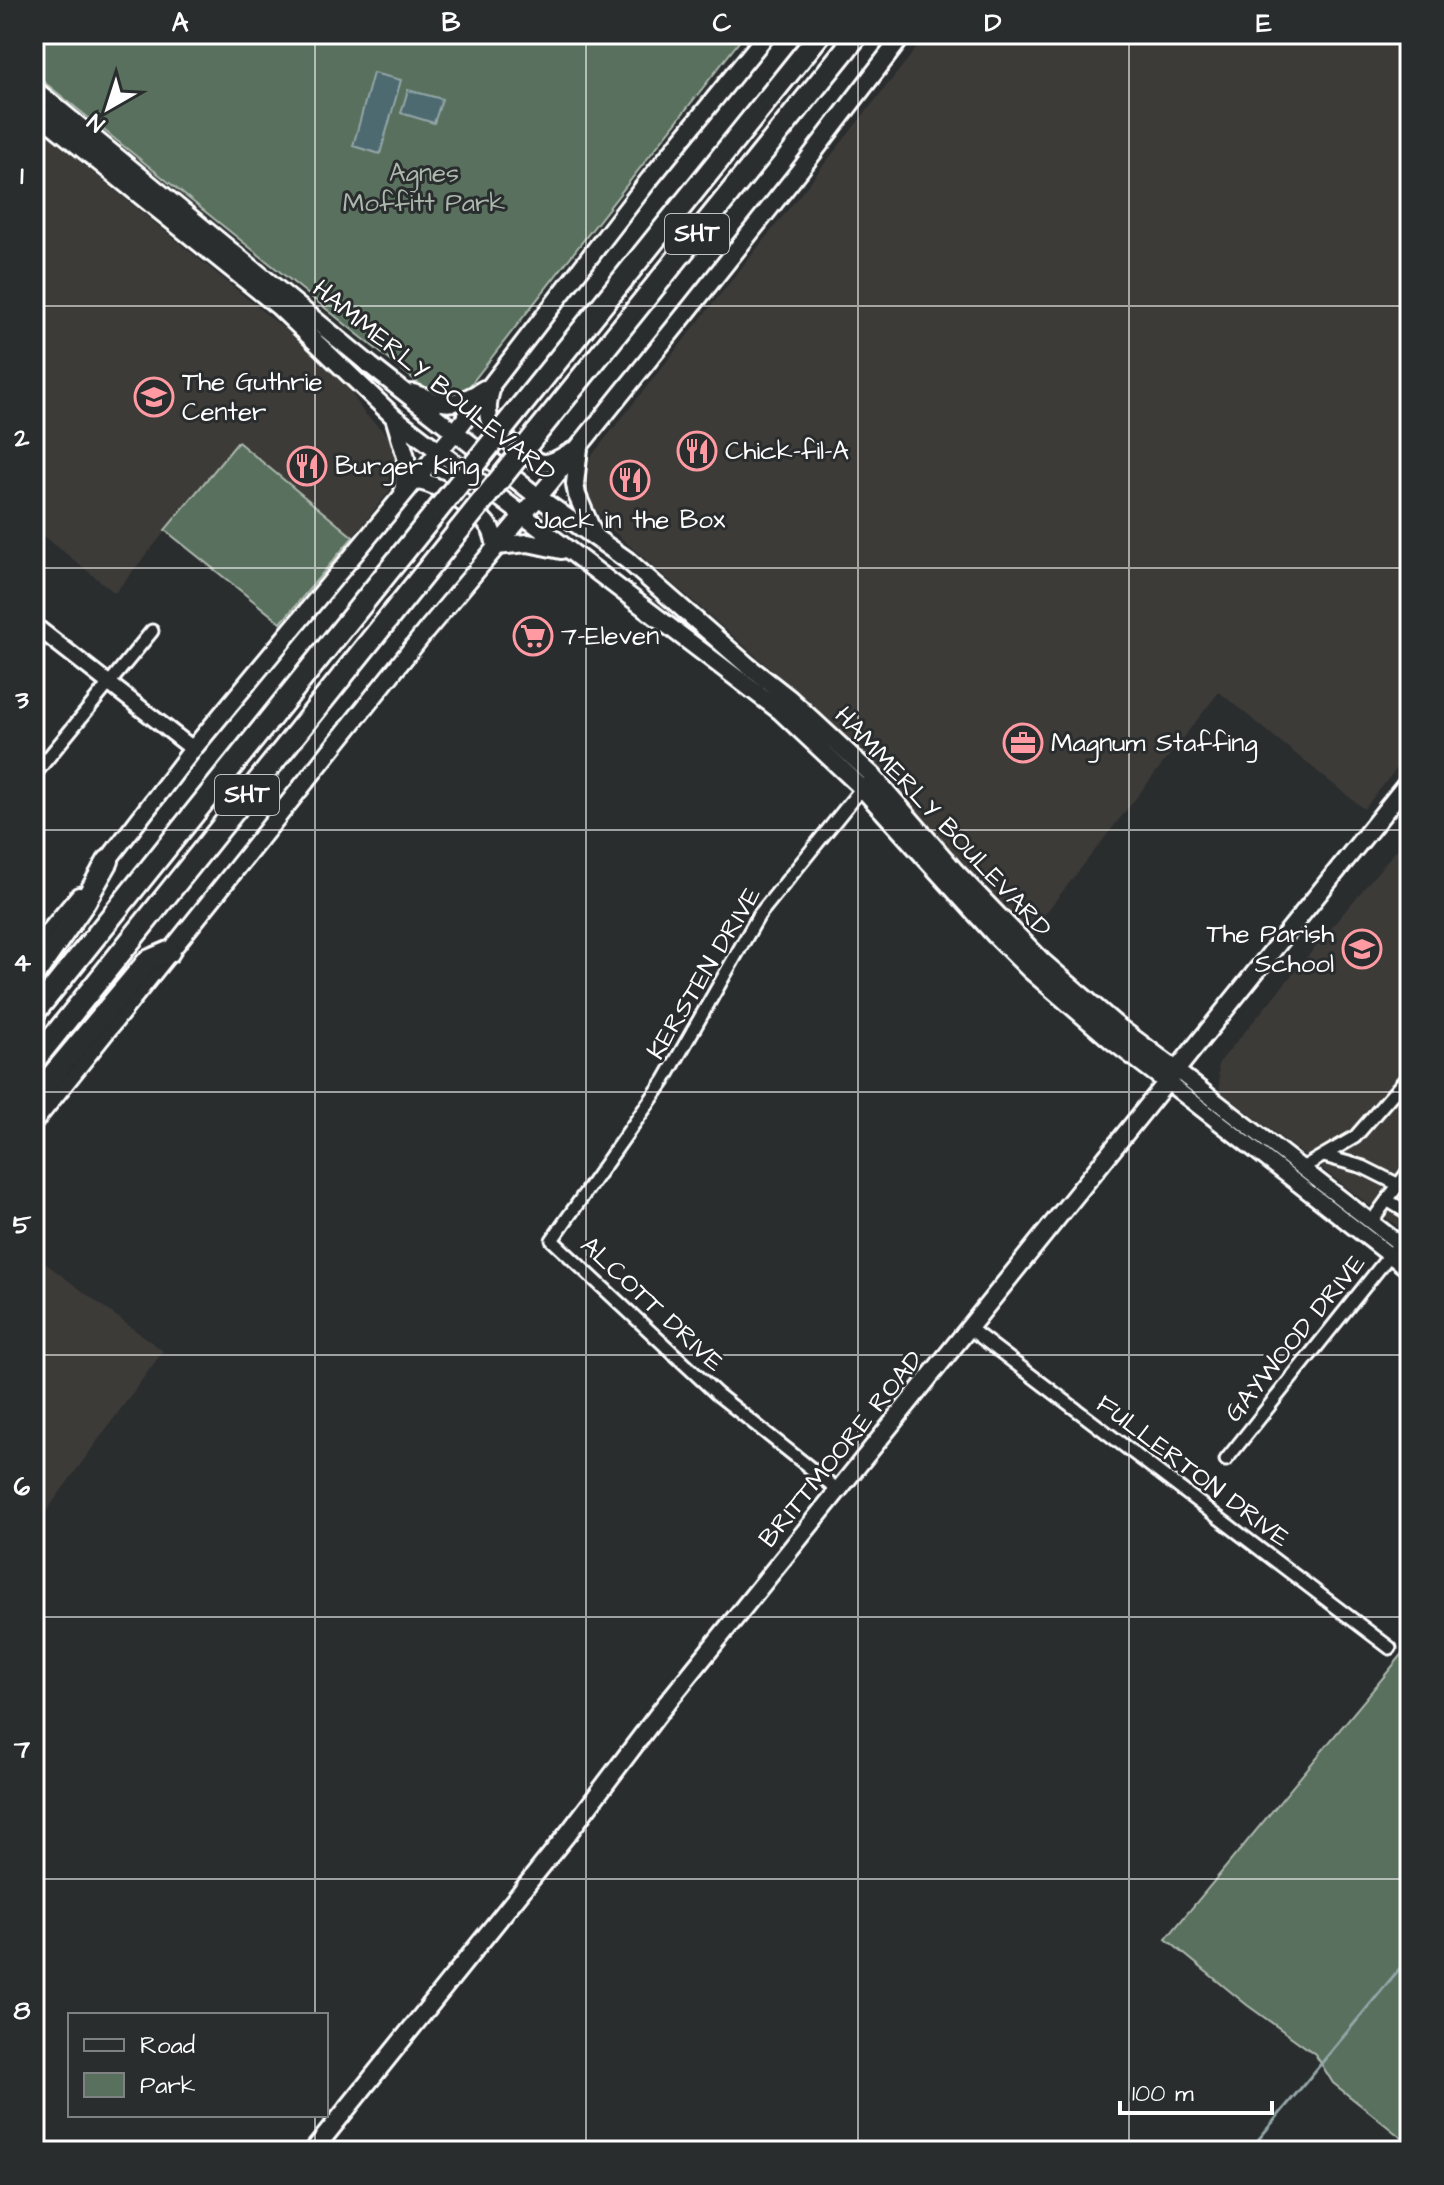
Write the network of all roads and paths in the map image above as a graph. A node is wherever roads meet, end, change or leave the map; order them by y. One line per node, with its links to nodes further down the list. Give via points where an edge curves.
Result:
1 (767, 34): 7 (main road)
2 (820, 34): 30 (highway, SHT, bridge)
3 (858, 34): 31 (highway, SHT, bridge)
4 (904, 34): 11 (main road)
5 (34, 89): 8 (main road, HAMMERLY BOULEVARD)
6 (34, 110): 9 (main road, HAMMERLY BOULEVARD, via 279,307)
7 (492, 384): 8 (main road, via 451,404); 10 (main road); 11 (main road, via 487,416 493,429 532,458 542,463 555,460)
8 (398, 387): 10 (main road, HAMMERLY BOULEVARD)
9 (394, 417): 12 (main road, HAMMERLY BOULEVARD); 13 (main road)
10 (455, 432): 12 (main road); 14 (main road, HAMMERLY BOULEVARD)
11 (579, 447): 14 (main road); 16 (main road, via 575,484)
12 (438, 452): 13 (main road); 15 (main road, HAMMERLY BOULEVARD)
13 (409, 488): 17 (main road, via 427,482 439,487 487,524); 22 (main road)
14 (538, 497): 15 (main road); 16 (main road, HAMMERLY BOULEVARD)
15 (522, 516): 17 (main road); 18 (main road, HAMMERLY BOULEVARD)
16 (595, 537): 25 (main road, HAMMERLY BOULEVARD, via 790,699)
17 (496, 546): 18 (main road, via 535,543); 28 (main road)
18 (569, 552): 25 (main road, HAMMERLY BOULEVARD)
19 (34, 625): 21 (street)
20 (152, 631): 21 (street)
21 (108, 684): 22 (street); 23 (street)
22 (193, 749): 26 (main road)
23 (34, 775)
24 (1410, 780): 33 (main road, BRITTMOORE ROAD)
25 (867, 782): 33 (main road, HAMMERLY BOULEVARD, via 1030,970 1111,1040); 34 (street, KERSTEN DRIVE, via 759,915)
26 (108, 861): 27 (main road); 29 (highway)
27 (34, 950)
28 (169, 952): 35 (highway, via 148,961); 36 (main road)
29 (34, 975)
30 (34, 1013)
31 (34, 1061)
32 (1410, 1074): 37 (street)
33 (1172, 1076): 40 (street, HAMMERLY BOULEVARD); 42 (street, HAMMERLY BOULEVARD); 48 (main road, BRITTMOORE ROAD)
34 (664, 1081): 50 (street, ALCOTT DRIVE, via 552,1240 717,1394)
35 (34, 1093)
36 (34, 1122)
37 (1346, 1143): 38 (street); 39 (street)
38 (1324, 1156): 39 (street); 40 (street)
39 (1363, 1167): 41 (street)
40 (1302, 1168): 42 (street, HAMMERLY BOULEVARD)
41 (1406, 1176): 43 (street)
42 (1313, 1187): 45 (street, HAMMERLY BOULEVARD); 46 (street, HAMMERLY BOULEVARD)
43 (1387, 1200): 44 (street); 45 (street)
44 (1410, 1214)
45 (1371, 1222): 46 (street, HAMMERLY BOULEVARD)
46 (1400, 1251): 47 (street, HAMMERLY BOULEVARD); 49 (street, GAYWOOD DRIVE)
47 (1410, 1271)
48 (969, 1328): 50 (main road, BRITTMOORE ROAD); 51 (street, FULLERTON DRIVE)
49 (1226, 1460)
50 (838, 1490): 52 (main road, BRITTMOORE ROAD)
51 (1390, 1648)
52 (313, 2151)

